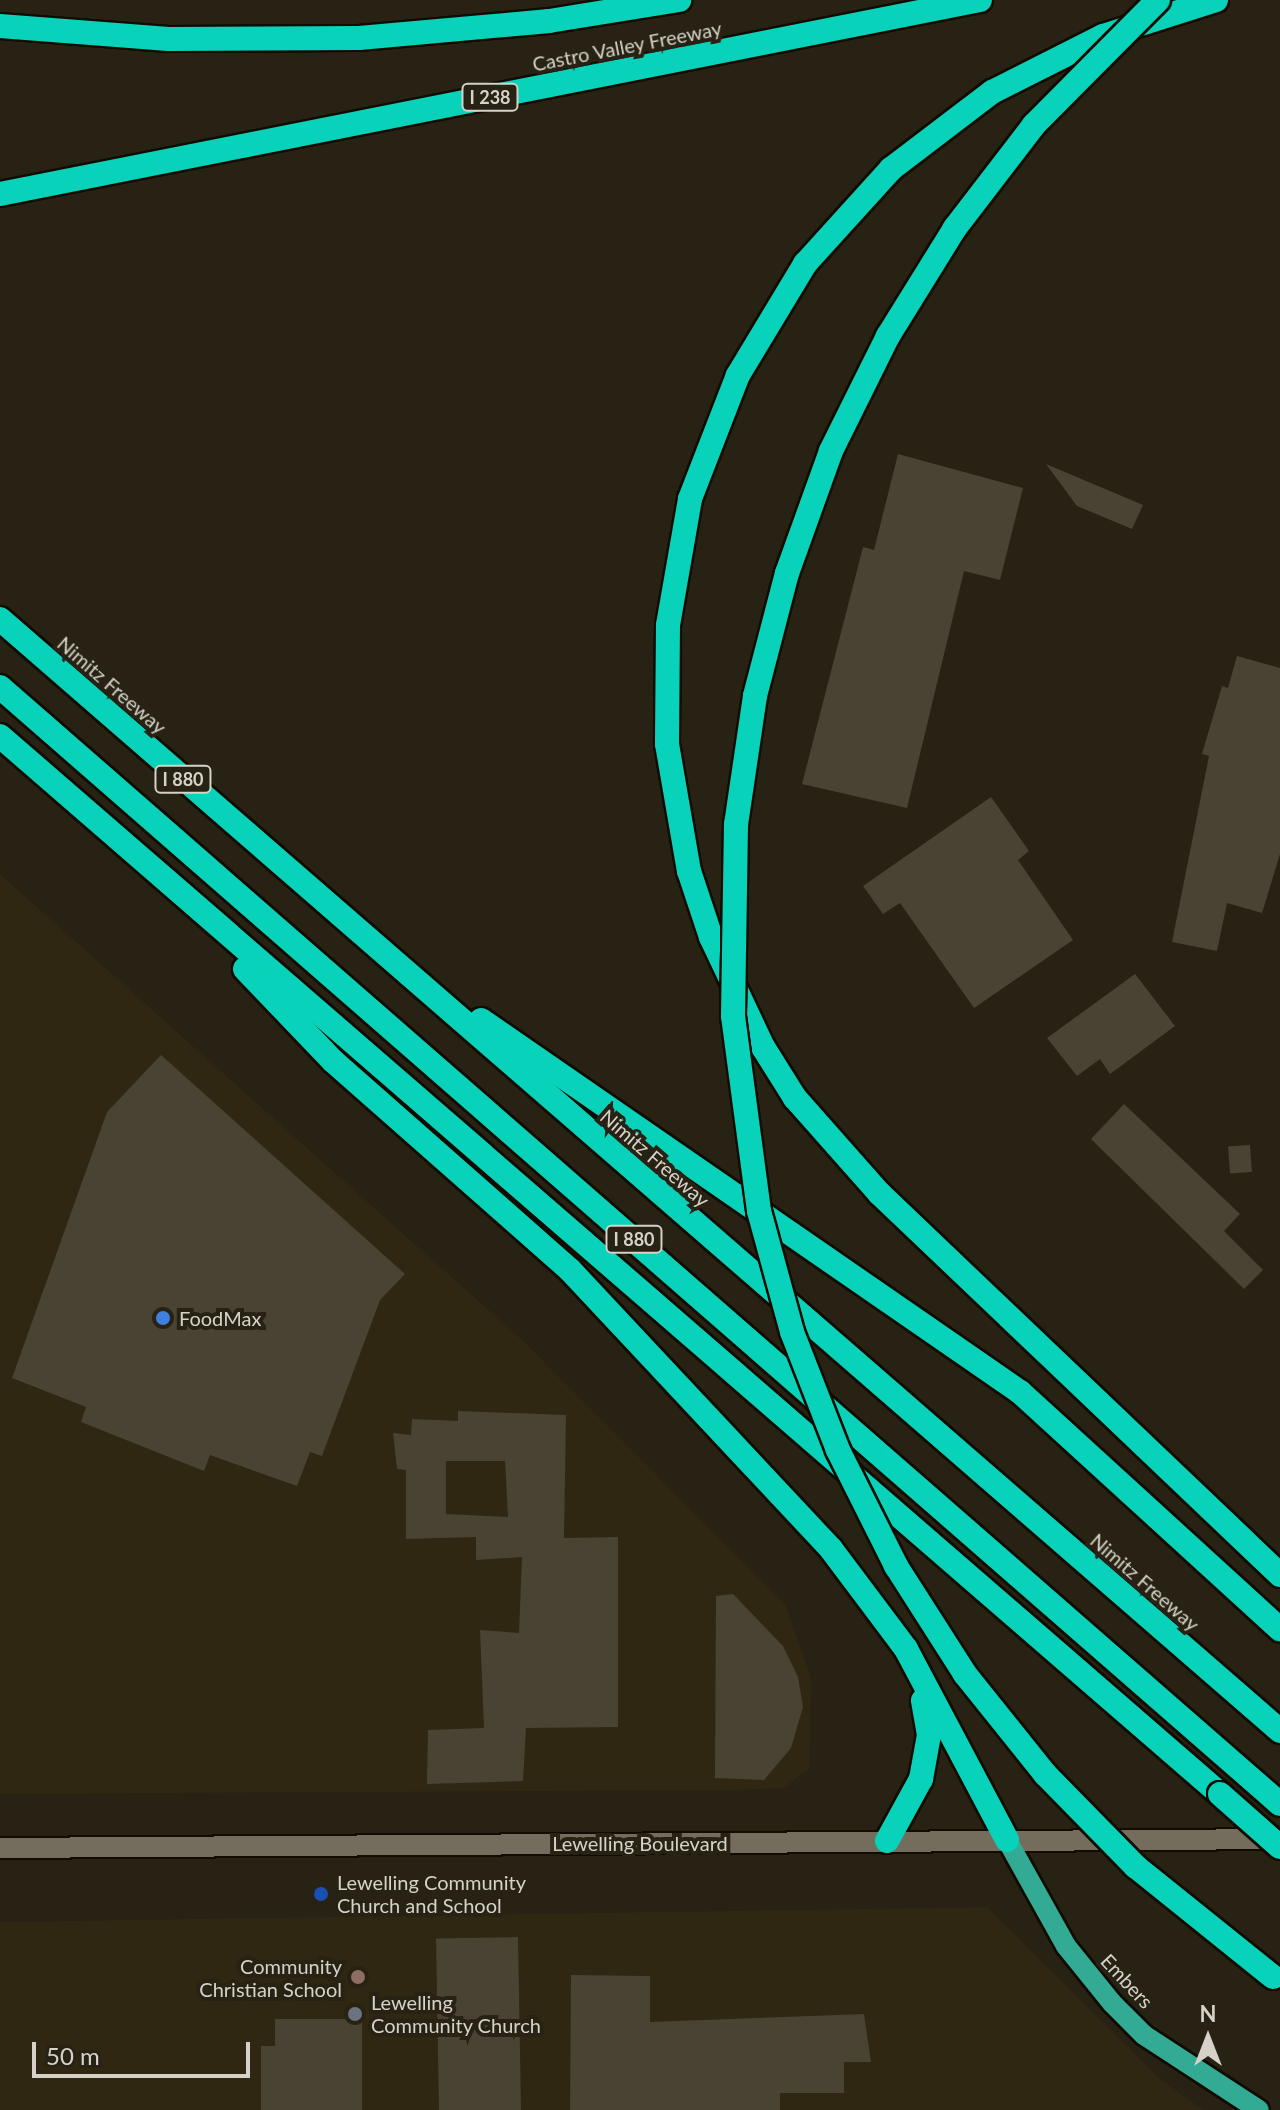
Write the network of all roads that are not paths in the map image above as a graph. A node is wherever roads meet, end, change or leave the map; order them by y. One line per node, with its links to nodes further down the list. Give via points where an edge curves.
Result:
1 (679, 0): 5 (highway, Castro Valley Freeway, via 549,21 343,38 169,39)
2 (980, 0): 6 (highway, Castro Valley Freeway / I 238)
3 (1158, 0): 22 (highway, bridge, via 1034,125 955,228 888,336 831,451 787,573 755,696 736,824 733,1016 757,1197 792,1332 838,1450 896,1566 965,1674 1045,1774 1135,1866)
4 (1216, 0): 12 (highway, via 1103,36 992,92 891,169 805,264 738,375 690,499 668,625 667,744 685,855 711,937 763,1047 795,1098 879,1193)
5 (0, 26)
6 (0, 194)
7 (0, 619): 11 (highway, Nimitz Freeway / I 880)
8 (0, 687): 16 (highway, I 880)
9 (0, 736): 10 (highway, I 880)
10 (153, 871): 14 (highway, via 333,1061 603,1305 831,1549 906,1649); 20 (highway, I 880, bridge)
11 (365, 938): 13 (highway, via 709,1182 1020,1392); 15 (highway, Nimitz Freeway / I 880)
12 (1280, 1575)
13 (1280, 1629)
14 (920, 1683): 18 (highway); 19 (highway, via 929,1735 921,1779)
15 (1280, 1731)
16 (1273, 1798)
17 (1280, 1839): 18 (main road, Lewelling Boulevard)
18 (1007, 1840): 19 (main road, Lewelling Boulevard); 23 (main road, Embers, via 1066,1946 1112,2003 1144,2035)
19 (887, 1841): 21 (main road, Lewelling Boulevard)
20 (1280, 1847)
21 (0, 1848)
22 (1276, 1980)
23 (1259, 2110)

